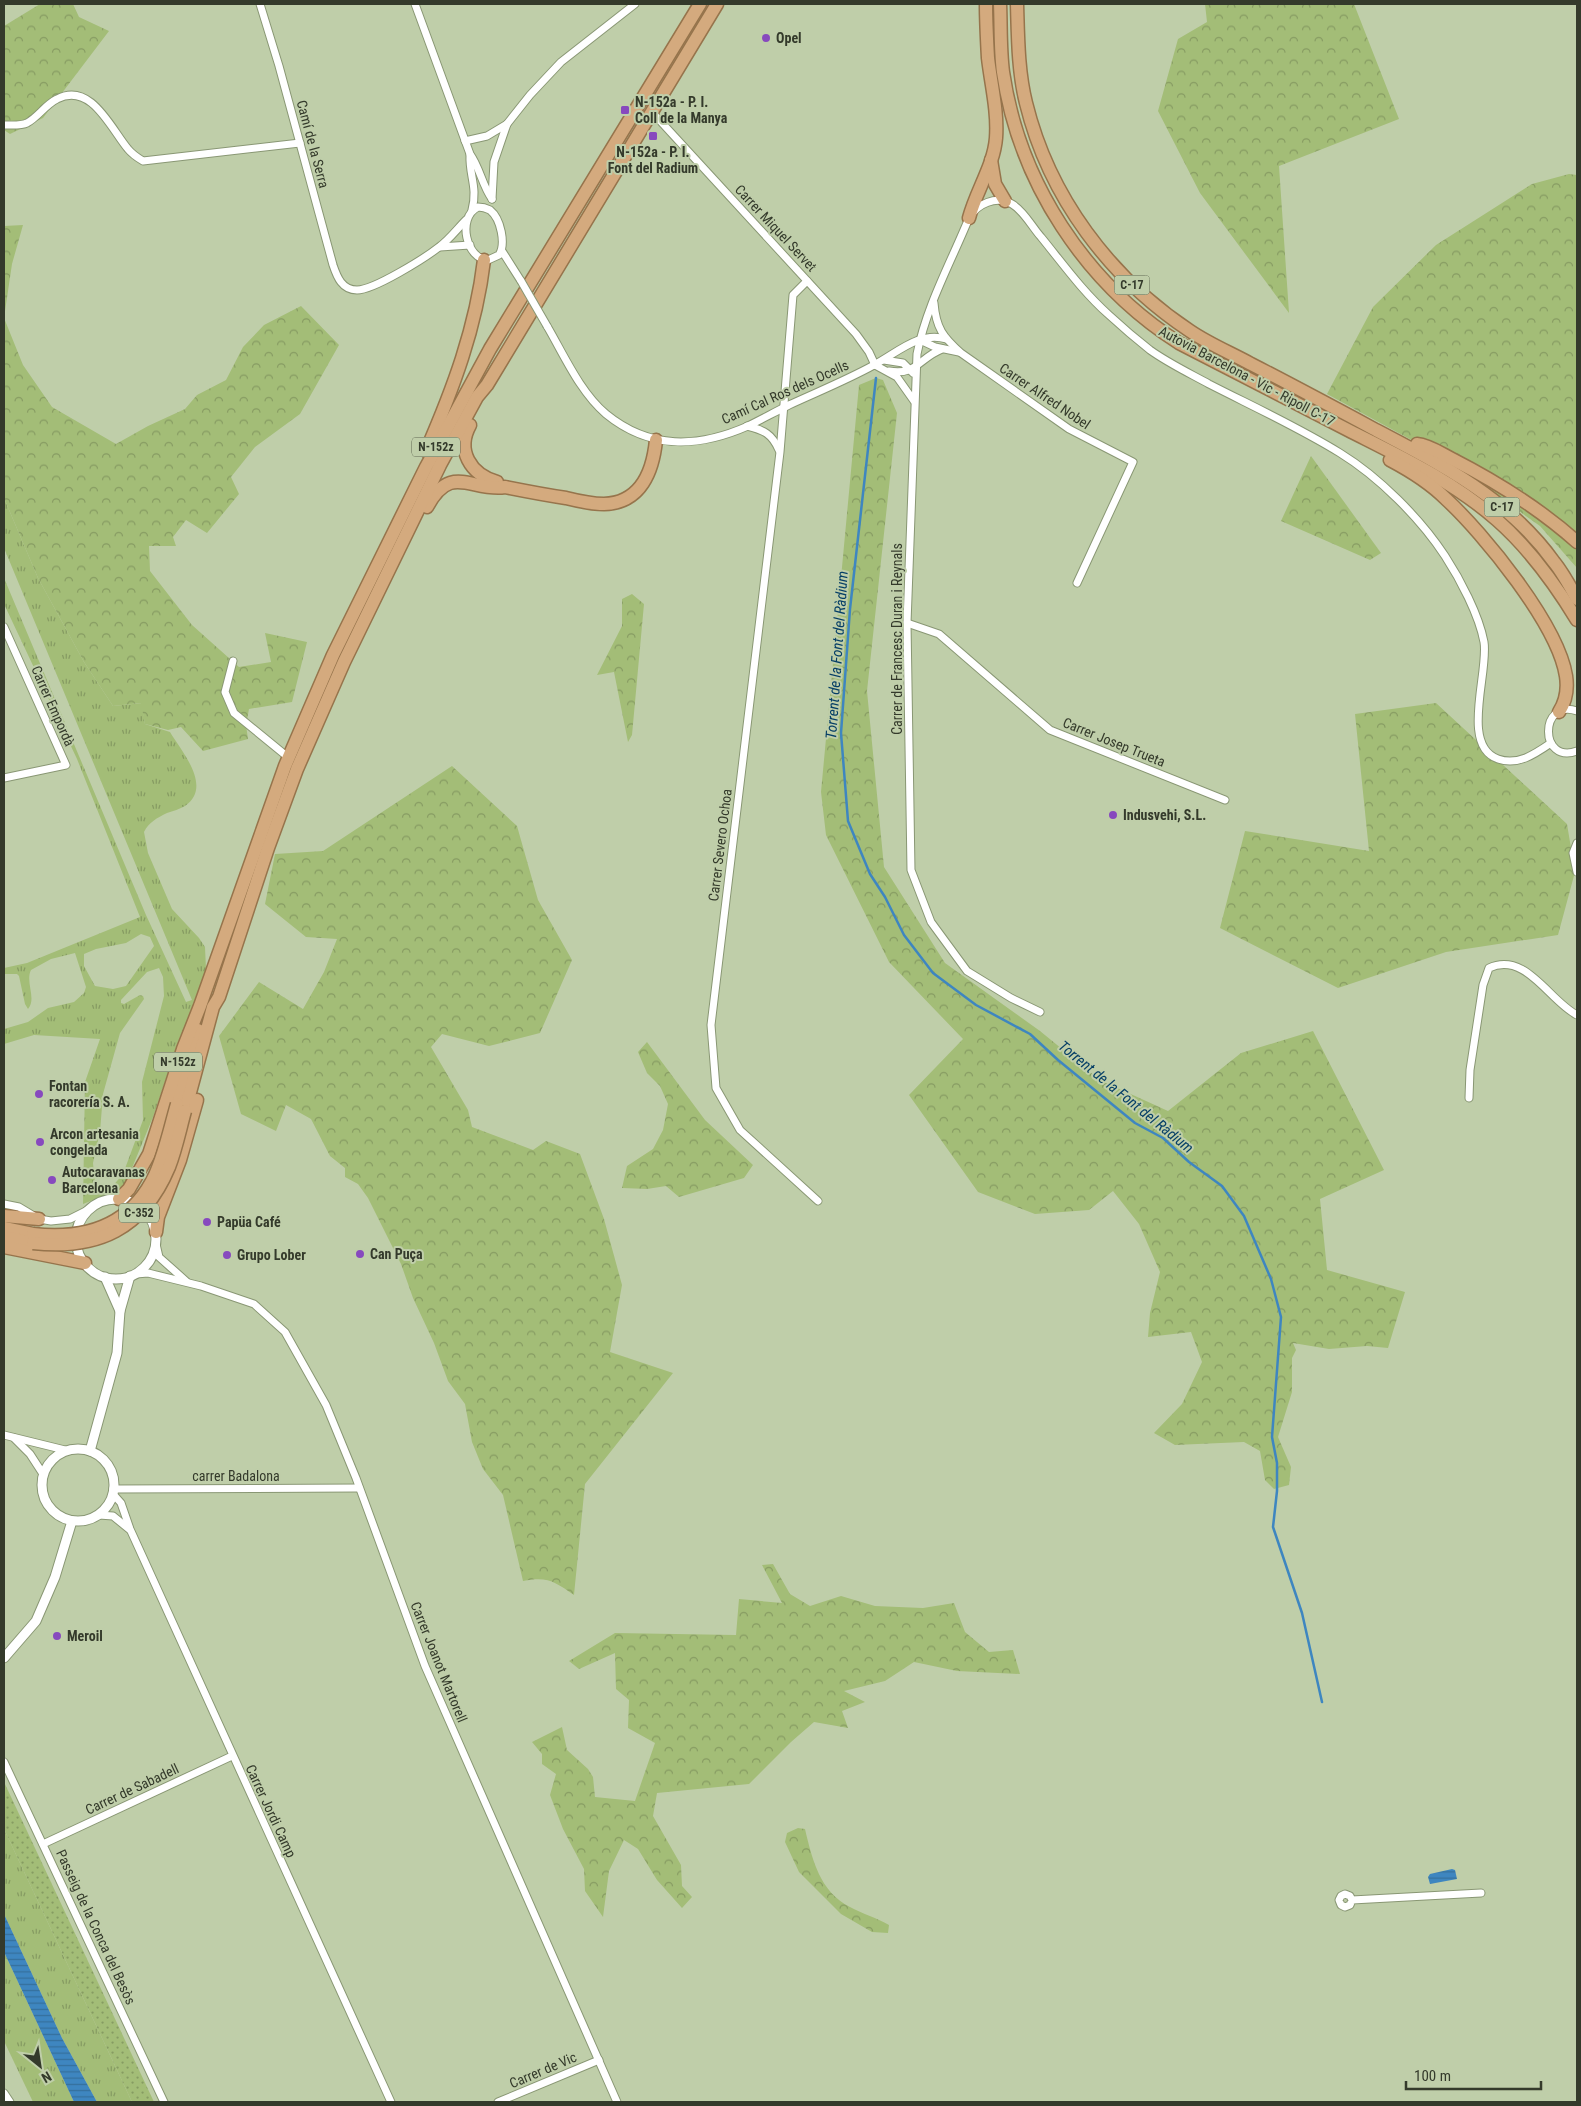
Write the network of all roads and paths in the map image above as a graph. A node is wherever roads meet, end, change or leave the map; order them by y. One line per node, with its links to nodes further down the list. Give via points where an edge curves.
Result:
1 (260, 4): 13 (street, Camí de la Serra)
2 (415, 4): 12 (street)
3 (635, 4): 10 (street, via 560,62)
4 (700, 4): 44 (highway, N-152z, via 490,349)
5 (717, 4): 9 (highway, N-152z)
6 (986, 4): 15 (highway, via 988,57 996,112 996,139)
7 (1000, 4): 36 (highway, Autovia Barcelona - Vic - Ripoll C-17 / C-17, via 1002,54 1019,138 1035,179 1060,224 1091,269 1142,317 1179,343)
8 (1017, 4): 42 (highway, Autovia Barcelona - Vic - Ripoll C-17 / C-17, via 1026,103 1041,149 1075,218 1105,257 1142,295 1190,332)
9 (652, 112): 26 (street, Carrer Miquel Servet); 37 (highway, N-152z)
10 (507, 124): 12 (street, via 487,136); 16 (street, via 494,162)
11 (4, 126): 13 (street, via 26,124 51,102 62,96 74,95 92,102 130,151 143,161)
12 (465, 141): 14 (street)
13 (300, 143): 23 (street, Camí de la Serra, via 341,283 357,290 367,288)
14 (470, 154): 16 (street); 18 (street, via 469,166 476,196)
15 (991, 160): 17 (highway, via 995,184); 20 (highway)
16 (492, 200): 19 (street)
17 (1005, 201): 20 (street, via 984,203 974,210); 56 (street, via 1018,209 1074,279 1108,314 1151,350 1182,370 1340,454 1370,475 1409,512 1446,557 1467,596 1481,635 1484,662 1477,721 1485,750 1492,757 1513,762)
18 (472, 210): 19 (street, via 478,207); 21 (street)
19 (490, 210): 24 (street, via 503,242)
20 (970, 218): 27 (street, Carrer de Francesc Duran i Reynals)
21 (466, 220): 22 (street); 23 (street)
22 (470, 245): 23 (street); 25 (street, via 478,258)
23 (439, 247)
24 (502, 251): 25 (street, via 494,259); 41 (street, Camí Cal Ros dels Ocells, bridge, via 588,394 605,413 632,431)
25 (484, 260): 44 (highway, via 464,356 426,451)
26 (807, 281): 33 (street, Carrer Miquel Servet, via 863,342); 39 (street, Carrer Severo Ochoa, via 793,295)
27 (934, 300): 28 (street, Carrer de Francesc Duran i Reynals); 29 (street, Carrer Alfred Nobel)
28 (920, 340): 29 (street, via 935,337); 30 (street, Carrer Alfred Nobel); 32 (street, Camí Cal Ros dels Ocells); 35 (street, Carrer de Francesc Duran i Reynals)
29 (946, 340): 31 (street, Carrer Alfred Nobel)
30 (942, 349): 31 (street, Carrer Alfred Nobel); 35 (street, via 930,354)
31 (961, 353): 48 (street, Carrer Alfred Nobel, via 1069,429 1133,462)
32 (883, 360): 33 (street, Camí Cal Ros dels Ocells); 35 (street, via 903,363)
33 (875, 365): 34 (street); 39 (street, Camí Cal Ros dels Ocells)
34 (888, 371): 35 (street); 38 (street, via 903,383)
35 (914, 372): 38 (street, Carrer de Francesc Duran i Reynals)
36 (1245, 377): 50 (highway, Autovia Barcelona - Vic - Ripoll C-17 / C-17, via 1412,462 1456,489 1496,519 1521,544); 55 (highway, via 1278,402 1395,463 1445,497 1462,515 1508,568 1557,646 1566,678 1565,698)
37 (487, 385): 45 (highway, via 466,432 465,449 467,458 479,474); 47 (highway, N-152z, via 477,397 440,465)
38 (915, 402): 51 (street, Carrer de Francesc Duran i Reynals)
39 (784, 407): 40 (street, Camí Cal Ros dels Ocells); 43 (street, Carrer Severo Ochoa)
40 (748, 426): 41 (street, Camí Cal Ros dels Ocells, via 704,440); 43 (street, via 770,435)
41 (656, 440): 45 (highway, via 646,480 636,491 612,503 586,502)
42 (1402, 443): 46 (highway, via 1420,444 1475,471 1535,508); 49 (highway, Autovia Barcelona - Vic - Ripoll C-17 / C-17, via 1461,476 1498,502 1554,561)
43 (780, 452): 70 (street, Carrer Severo Ochoa, via 711,1025 716,1088 740,1130)
44 (426, 467): 58 (highway, N-152z, via 333,655)
45 (505, 487): 47 (highway, via 462,482 446,485 433,497)
46 (1577, 542)
47 (394, 557): 64 (highway, N-152z, via 298,769 250,899)
48 (1077, 583)
49 (1577, 599)
50 (1577, 620)
51 (907, 623): 60 (street, Carrer Josep Trueta, via 939,634 1050,730); 65 (street, Carrer de Francesc Duran i Reynals, via 911,870 931,922 967,971)
52 (4, 626): 59 (street, Carrer Empordà, via 66,765)
53 (233, 661): 58 (street, via 225,692 234,713)
54 (1577, 711): 55 (street)
55 (1559, 712): 56 (street, via 1548,726)
56 (1551, 743): 57 (street, via 1560,751)
57 (1577, 751)
58 (289, 758): 63 (highway, N-152z)
59 (4, 778)
60 (1225, 800)
61 (1577, 843): 62 (street, via 1573,853)
62 (1577, 872)
63 (230, 920): 68 (highway, C-352); 69 (highway, N-152z, via 149,1154 129,1189)
64 (219, 997): 68 (highway, C-352); 77 (highway, N-152z, via 206,1065 180,1160 158,1217)
65 (1040, 1012)
66 (1577, 1015): 67 (street, via 1525,972 1510,964 1489,968 1485,975 1470,1070)
67 (1469, 1098)
68 (181, 1108): 78 (highway, C-352, bridge, via 170,1165 149,1203 135,1218 116,1231 83,1243 53,1245)
69 (119, 1199): 72 (street, via 108,1200); 77 (street, via 127,1200 148,1214)
70 (818, 1201)
71 (4, 1204): 74 (street, via 19,1207)
72 (90, 1209): 74 (street, via 70,1219); 80 (street, via 82,1219 77,1235 79,1253)
73 (4, 1216): 74 (highway)
74 (39, 1219)
75 (4, 1228): 78 (highway, C-352)
76 (4, 1237): 78 (highway, C-352)
77 (156, 1238): 81 (street, N-152z, via 152,1257); 83 (street, via 159,1257)
78 (33, 1239)
79 (4, 1247): 80 (highway)
80 (85, 1263): 82 (street, via 95,1273)
81 (133, 1275): 82 (street, via 114,1279); 83 (street, Carrer Joanot Martorell, via 148,1273); 84 (street, N-152z)
82 (106, 1277): 84 (street, N-152z)
83 (189, 1284): 90 (street, Carrer Joanot Martorell, via 254,1304 285,1332 326,1405)
84 (120, 1312): 88 (street, N-152z, via 117,1353)
85 (4, 1436): 86 (street)
86 (13, 1438): 87 (street); 89 (street, via 30,1454)
87 (65, 1450): 88 (street); 89 (street, via 49,1463)
88 (90, 1451): 91 (street, via 101,1457 110,1469)
89 (43, 1474): 93 (street, via 41,1487 44,1499 54,1513)
90 (359, 1488): 91 (street, carrer Badalona); 101 (street, Carrer Joanot Martorell, via 425,1666)
91 (113, 1492): 92 (street, via 108,1506); 94 (street, Carrer Jordi Camp, via 121,1503)
92 (99, 1515): 93 (street, via 90,1520); 94 (street, via 113,1516)
93 (72, 1521): 95 (street, via 55,1577 36,1621)
94 (130, 1529): 96 (street, Carrer Jordi Camp)
95 (4, 1658)
96 (232, 1756): 98 (street, Carrer de Sabadell); 105 (street, Carrer Jordi Camp)
97 (4, 1762): 98 (street, Passeig de la Conca del Besòs)
98 (42, 1844): 104 (street, Passeig de la Conca del Besòs)
99 (1481, 1893): 100 (street)
100 (1352, 1900)
101 (599, 2060): 106 (street, Carrer de Vic); 107 (street, Carrer Joanot Martorell)
102 (4, 2093): 103 (street)
103 (10, 2102)
104 (164, 2102)
105 (391, 2102)
106 (498, 2102)
107 (617, 2102)

